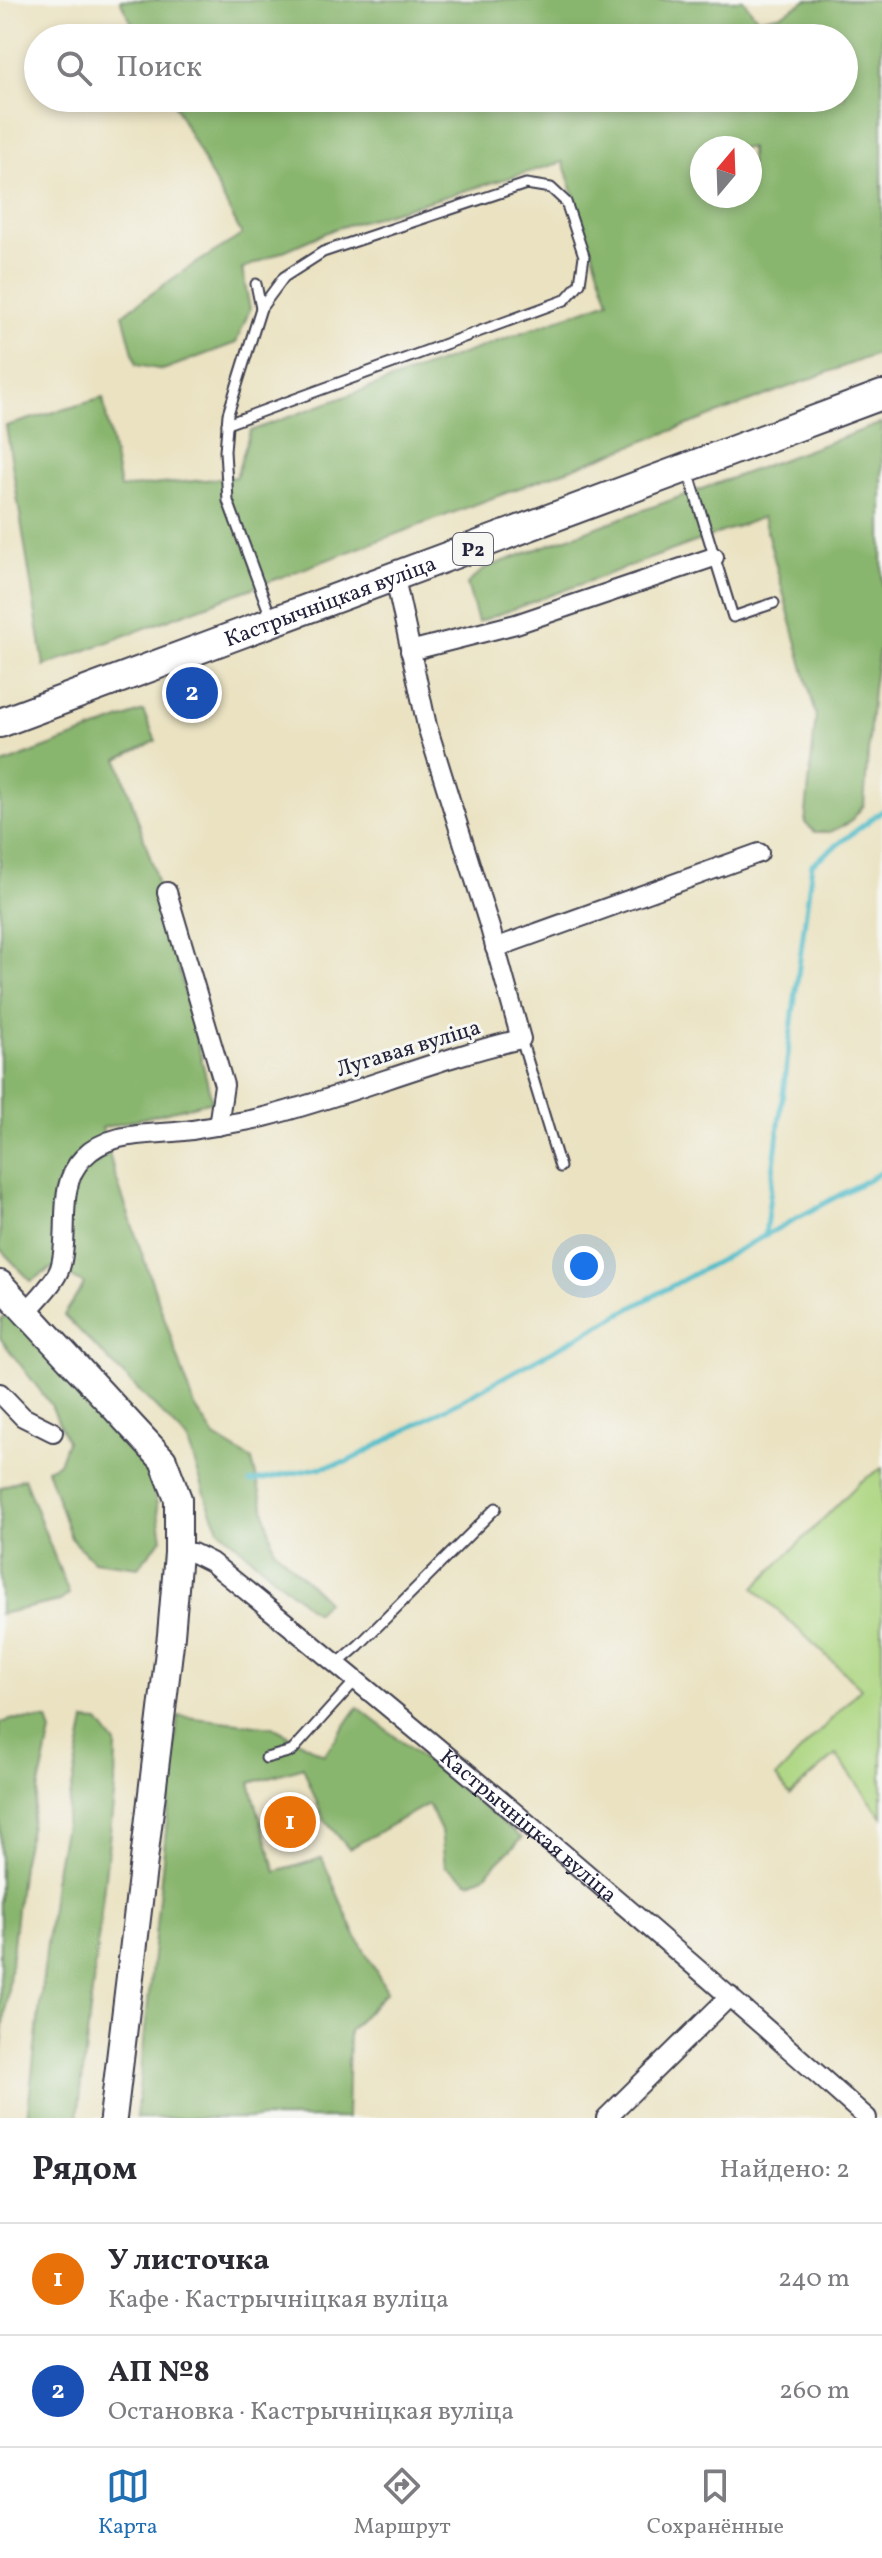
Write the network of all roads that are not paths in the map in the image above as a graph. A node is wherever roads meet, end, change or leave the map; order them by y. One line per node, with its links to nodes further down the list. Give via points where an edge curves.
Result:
1 (256, 284): 2 (lane)
2 (261, 308): 4 (lane); 4 (lane, via 284,277 323,252 526,184 551,188 566,202 584,256 580,283 565,300)
3 (882, 395): 5 (main road, Кастрычніцкая вуліца / Р2)
4 (227, 424): 9 (lane, via 228,501)
5 (687, 468): 6 (lane); 7 (main road, Кастрычніцкая вуліца / Р2)
6 (714, 557): 8 (lane, via 733,617); 10 (street, via 516,624)
7 (395, 578): 9 (main road, Кастрычніцкая вуліца / Р2); 10 (street)
8 (774, 603)
9 (273, 623): 11 (main road, Кастрычніцкая вуліца / Р2)
10 (410, 651): 14 (street, via 427,726)
11 (0, 723)
12 (759, 853): 14 (street)
13 (167, 892): 16 (street, via 224,1085)
14 (495, 948): 15 (street)
15 (521, 1039): 16 (street, Лугавая вуліца, via 265,1117); 17 (lane)
16 (218, 1126): 19 (street, Лугавая вуліца, via 123,1137 81,1159 67,1183 66,1241 59,1272)
17 (560, 1167)
18 (0, 1284): 19 (street)
19 (27, 1312): 23 (street, via 163,1460 178,1499)
20 (0, 1393): 21 (street, via 23,1417)
21 (53, 1432)
22 (496, 1508): 24 (lane)
23 (178, 1553): 24 (street, Кастрычніцкая вуліца, via 211,1562); 28 (street)
24 (337, 1664): 25 (street, Кастрычніцкая вуліца)
25 (356, 1680): 26 (lane, via 292,1751); 27 (street, Кастрычніцкая вуліца)
26 (266, 1758)
27 (730, 1996): 29 (street); 30 (street, Кастрычніцкая вуліца)
28 (113, 2118)
29 (606, 2118)
30 (867, 2118)

